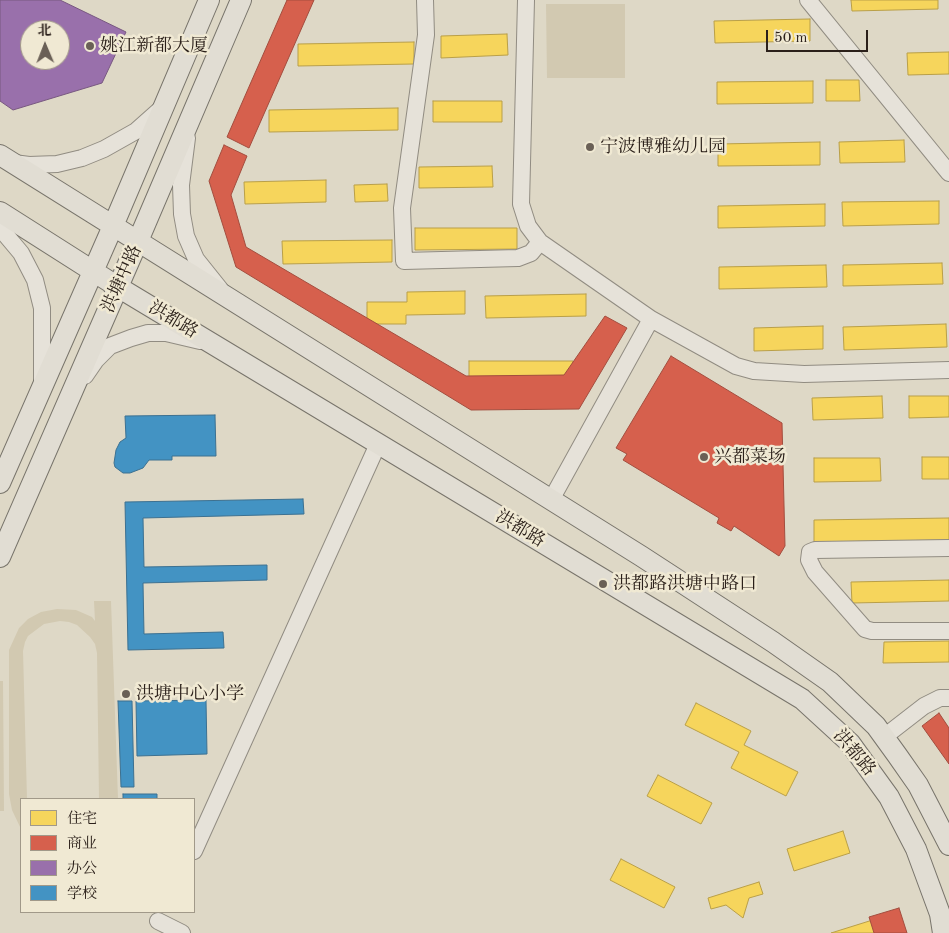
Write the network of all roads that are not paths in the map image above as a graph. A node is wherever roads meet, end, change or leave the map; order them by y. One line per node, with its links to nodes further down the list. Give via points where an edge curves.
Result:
1 (209, 0): 6 (main road, 洪塘中路)
2 (241, 0): 7 (main road, 洪塘中路)
3 (425, 0): 14 (street, via 426,35 402,208 404,261 518,258 531,254)
4 (526, 0): 14 (street, via 521,204 528,226)
5 (808, 0): 9 (street)
6 (163, 107): 8 (street, via 136,131 82,158 57,164 29,165); 11 (main road, 洪塘中路)
7 (188, 123): 13 (main road, 洪塘中路); 17 (street, via 181,185 186,236 196,259)
8 (6, 158): 11 (main road, 洪都路)
9 (949, 173)
10 (0, 212): 15 (main road, 洪都路)
11 (113, 226): 13 (main road, 洪都路); 15 (main road, 洪塘中路)
12 (0, 228): 21 (street, via 21,253 35,280 42,308)
13 (138, 242): 16 (main road, 洪塘中路); 17 (main road, 洪都路)
14 (540, 242): 18 (street)
15 (93, 271): 16 (main road, 洪都路); 21 (main road, 洪塘中路)
16 (118, 287): 19 (main road, 洪都路); 22 (main road, 洪塘中路)
17 (226, 297): 25 (main road, 洪都路)
18 (651, 319): 20 (street, via 736,366 754,371 804,374); 25 (street)
19 (214, 345): 22 (street, via 166,333 148,333 131,338 110,346); 23 (main road, 洪都路)
20 (949, 370)
21 (42, 387): 24 (main road, 洪塘中路)
22 (70, 396): 27 (main road, 洪塘中路)
23 (378, 444): 32 (street); 35 (main road, 洪都路, via 802,699 850,744 889,797 916,849 940,914)
24 (0, 483)
25 (551, 500): 30 (main road, 洪都路, via 830,682)
26 (949, 548): 28 (street, via 815,550 810,552 809,560 815,572 864,629)
27 (0, 557)
28 (949, 631)
29 (949, 698): 30 (street, via 940,698 924,706)
30 (884, 737): 31 (main road, 洪都路, via 918,785)
31 (949, 845)
32 (195, 849)
33 (157, 922): 34 (street)
34 (182, 933)
35 (943, 933)

